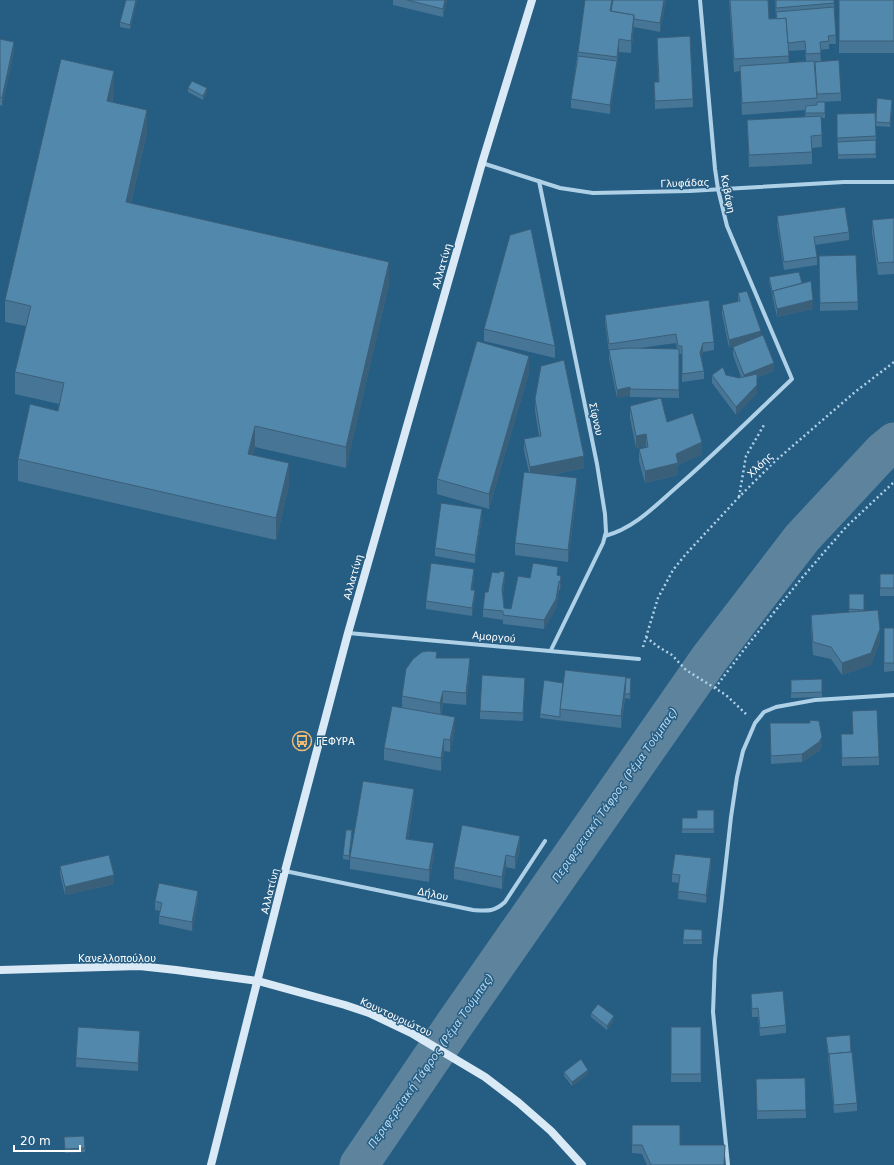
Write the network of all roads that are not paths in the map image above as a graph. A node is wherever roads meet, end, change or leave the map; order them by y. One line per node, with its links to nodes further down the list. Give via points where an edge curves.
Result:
1 (532, 0): 3 (main road, Αλλατίνη)
2 (700, 0): 6 (street, Καβάφη)
3 (482, 163): 4 (street, Γλυφάδας); 8 (main road, Αλλατίνη)
4 (538, 181): 6 (street, Γλυφάδας, via 593,193); 7 (street, Σίφνου, via 597,464 605,509)
5 (894, 182): 6 (street, Γλυφάδας)
6 (718, 189): 7 (street, Καβάφη, via 732,240 792,379 648,512 623,530)
7 (605, 536): 9 (street, Σίφνου)
8 (348, 633): 9 (street, Αμοργού); 13 (main road, Αλλατίνη)
9 (551, 650): 10 (street, Αμοργού)
10 (640, 659)
11 (894, 695): 18 (street, via 815,700 776,707 764,712 755,723 743,751 731,816 715,960 713,1012)
12 (545, 841): 13 (street, Δήλου, via 505,902 498,909 487,911 466,909)
13 (285, 871): 15 (main road, Αλλατίνη)
14 (0, 970): 15 (main road, Κανελλοπούλου, via 139,966)
15 (258, 981): 16 (main road, Αλλατίνη); 17 (main road, Κουντουριώτου, via 345,1004 413,1034 485,1077 519,1103 551,1131)
16 (211, 1165)
17 (582, 1165)
18 (728, 1165)

